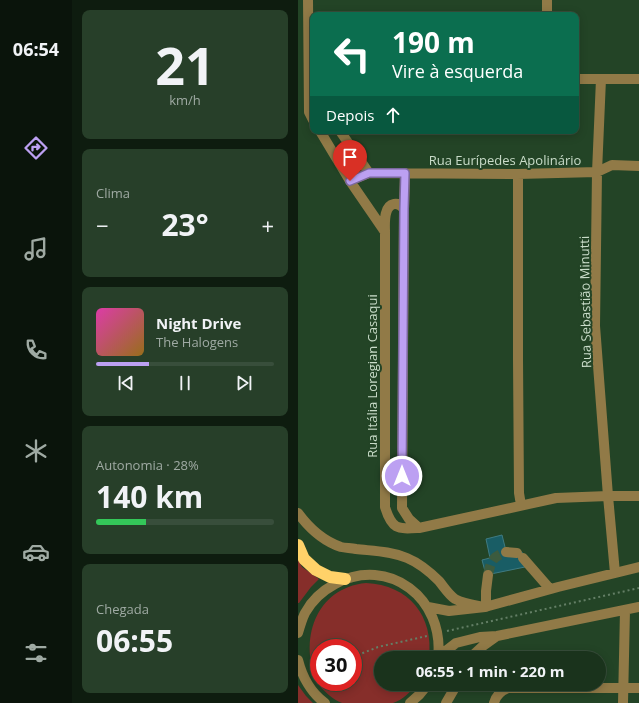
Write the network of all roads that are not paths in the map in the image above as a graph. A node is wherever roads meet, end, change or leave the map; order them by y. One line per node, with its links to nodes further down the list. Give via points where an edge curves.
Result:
1 (308, 0): 4 (street)
2 (547, 0): 3 (street)
3 (547, 12)
4 (310, 57)
5 (579, 79): 6 (street)
6 (601, 79): 7 (street); 13 (street, Rua Sebastião Minutti)
7 (639, 79)
8 (310, 94): 9 (street)
9 (310, 115)
10 (322, 134): 17 (street)
11 (342, 134): 14 (street)
12 (639, 166): 13 (street, Rua Eurípedes Apolinário, via 612,165)
13 (597, 172): 16 (street, Rua Eurípedes Apolinário); 20 (street, Rua Sebastião Minutti, via 595,326)
14 (369, 173): 15 (street, Rua Eurípedes Apolinário); 17 (street)
15 (405, 173): 16 (street, Rua Eurípedes Apolinário); 18 (street)
16 (518, 174): 22 (street, via 518,422 519,493)
17 (350, 181): 19 (street)
18 (404, 209): 19 (street, Rua Itália Loregian Casaqui, via 395,203 389,206 386,211); 24 (street, via 402,508)
19 (385, 232): 24 (street, Rua Itália Loregian Casaqui, via 385,507 394,525 402,529)
20 (608, 496): 21 (street, Rua Itália Loregian Casaqui); 22 (street, Rua Itália Loregian Casaqui, via 556,498); 28 (street, Rua Sebastião Minutti)
21 (639, 496)
22 (522, 505): 24 (street, Rua Itália Loregian Casaqui)
23 (298, 513): 33 (street, via 306,524 323,538 342,547 379,550 406,558 430,572 448,594 456,599)
24 (419, 528)
25 (298, 545): 30 (highway, via 304,559 316,570 330,577)
26 (506, 552): 31 (street, via 520,555)
27 (639, 567): 28 (street)
28 (615, 573): 31 (street)
29 (488, 575): 33 (street)
30 (345, 579): 32 (street, via 366,575 396,580 422,599); 36 (street, via 326,588 315,599 305,612)
31 (550, 590): 33 (street)
32 (428, 607): 33 (street, via 449,611); 38 (street, via 438,634)
33 (485, 607)
34 (639, 607): 35 (street)
35 (625, 610): 37 (street); 42 (street)
36 (298, 632)
37 (497, 636): 39 (street, via 456,643); 40 (street)
38 (439, 651)
39 (446, 651)
40 (478, 651)
41 (298, 662): 46 (street, via 308,684)
42 (623, 688): 43 (street); 49 (street, via 508,688 499,693); 50 (street)
43 (639, 688)
44 (422, 691): 47 (street)
45 (453, 691): 48 (street)
46 (325, 703)
47 (410, 703)
48 (446, 703)
49 (494, 703)
50 (623, 703)

